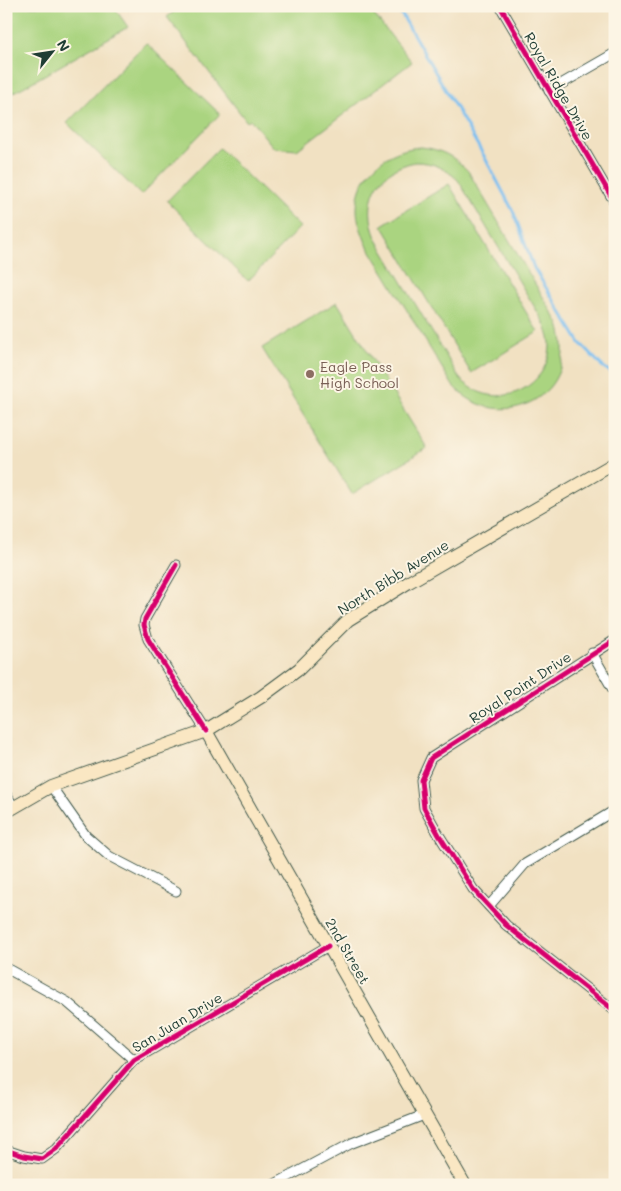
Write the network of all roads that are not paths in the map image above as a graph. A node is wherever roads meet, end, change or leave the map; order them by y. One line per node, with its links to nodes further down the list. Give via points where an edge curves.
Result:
1 (500, 6): 3 (street, Royal Ridge Drive)
2 (615, 53): 3 (street)
3 (549, 91): 4 (street, Royal Ridge Drive)
4 (615, 203)
5 (615, 463): 10 (main road, North Bibb Avenue, via 348,620 299,669)
6 (176, 565): 10 (street, via 147,613 144,625 148,640)
7 (615, 640): 8 (street, Royal Point Drive)
8 (592, 653): 9 (street); 16 (street, Royal Point Drive, via 431,758 421,780 424,808 473,889)
9 (615, 693)
10 (206, 731): 11 (main road, North Bibb Avenue); 17 (main road, 2nd Street)
11 (51, 786): 13 (main road, North Bibb Avenue); 15 (street, via 86,836 110,856)
12 (6, 796): 13 (street)
13 (10, 810)
14 (615, 810): 16 (street, via 525,864)
15 (176, 891)
16 (489, 906): 19 (street, via 506,925)
17 (328, 946): 20 (street, San Juan Drive); 21 (main road, 2nd Street)
18 (6, 968): 20 (street, via 67,1002)
19 (615, 1010)
20 (134, 1060): 22 (street, San Juan Drive, via 56,1149 42,1159)
21 (424, 1115): 23 (street, via 352,1143); 24 (main road, 2nd Street)
22 (6, 1150)
23 (273, 1185)
24 (465, 1185)

